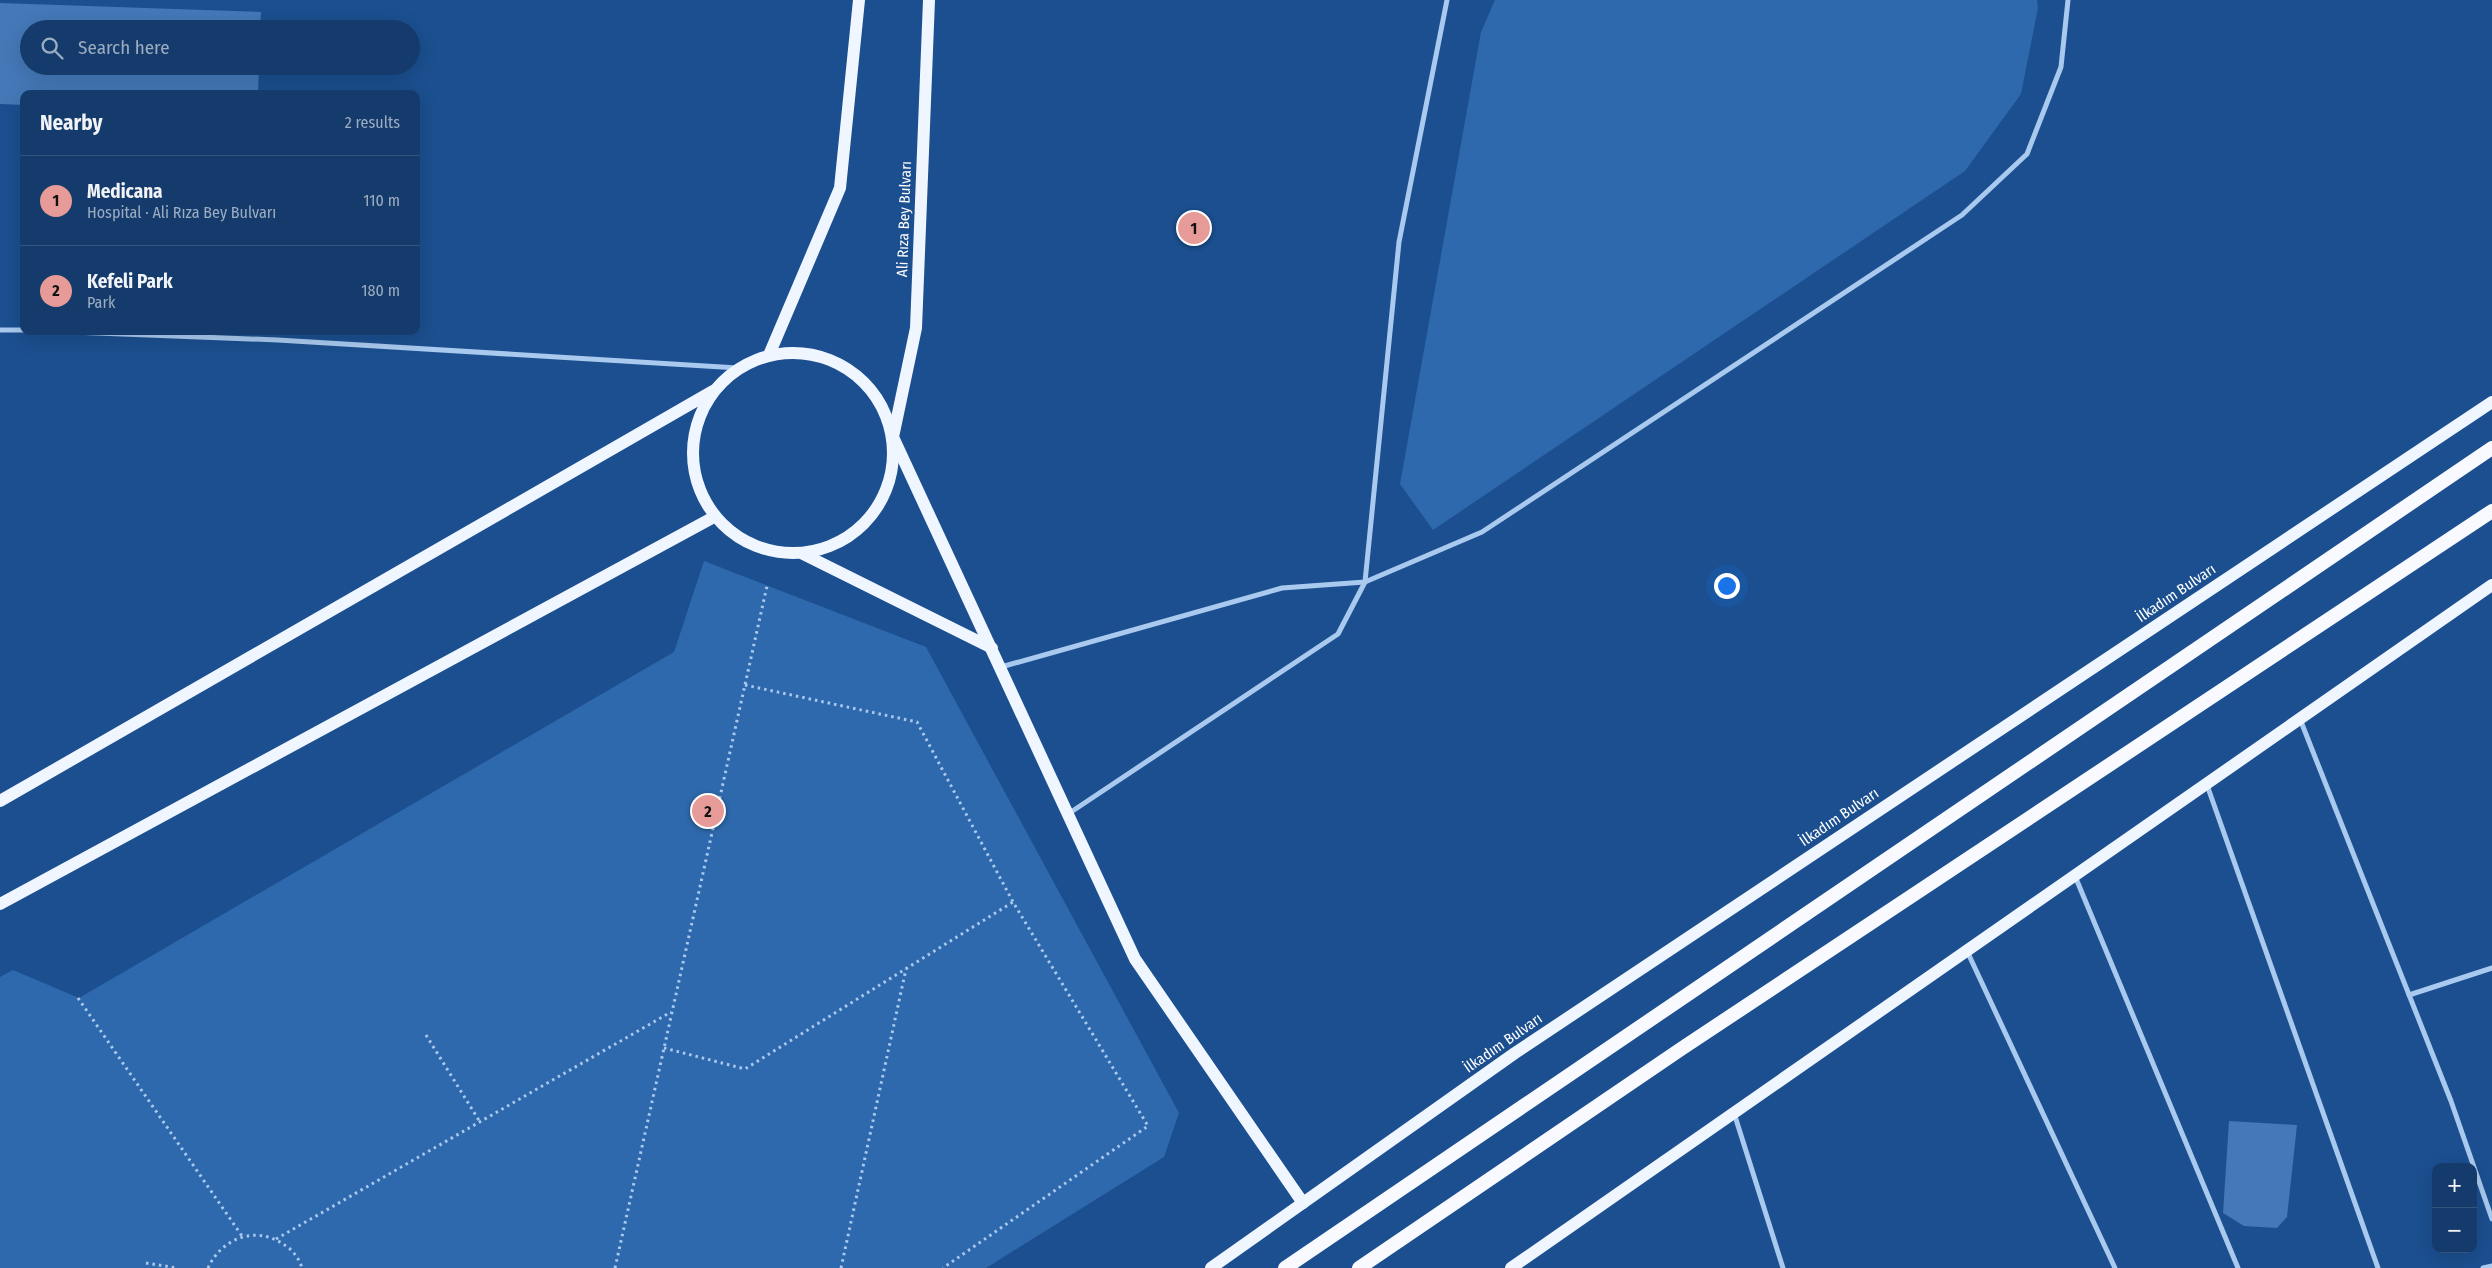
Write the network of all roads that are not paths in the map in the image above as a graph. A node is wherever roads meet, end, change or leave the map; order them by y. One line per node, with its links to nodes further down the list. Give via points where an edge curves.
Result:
1 (859, 0): 8 (main road, via 840,188)
2 (929, 0): 12 (main road, Ali Rıza Bey Bulvarı, via 916,328)
3 (1448, 0): 17 (street, via 1399,242)
4 (2068, 0): 17 (street, via 2061,67 2026,154 1962,214 1482,532)
5 (0, 330): 6 (street)
6 (20, 330)
7 (154, 335): 9 (street, via 288,340)
8 (769, 355): 9 (main road); 12 (main road, via 803,353 835,361 862,379 882,406)
9 (738, 368): 10 (main road)
10 (713, 391): 15 (main road, via 697,420 691,454 698,488); 23 (main road)
11 (2492, 402): 31 (main road, İlkadım Bulvarı, via 1515,1053)
12 (893, 437): 16 (main road, via 893,470 882,501 862,526 835,545); 19 (main road)
13 (2492, 448): 35 (highway)
14 (2492, 511): 36 (highway, via 1681,1049)
15 (714, 517): 16 (main road, via 740,539 770,552); 26 (main road)
16 (803, 554): 19 (main road)
17 (1365, 582): 20 (street, via 1282,588); 24 (street, via 1338,634)
18 (2492, 585): 21 (main road)
19 (992, 648): 20 (main road)
20 (1001, 667): 24 (main road)
21 (2299, 719): 22 (main road); 29 (street)
22 (2207, 784): 25 (main road); 41 (street)
23 (0, 801)
24 (1068, 814): 31 (main road, via 1135,958)
25 (2075, 876): 27 (main road); 40 (street)
26 (0, 904)
27 (1967, 951): 30 (main road); 39 (street)
28 (2492, 968): 29 (street)
29 (2408, 995): 32 (street, via 2451,1101)
30 (1734, 1113): 37 (main road); 38 (street)
31 (1303, 1203): 34 (main road, İlkadım Bulvarı)
32 (2492, 1218)
33 (2492, 1266): 42 (street)
34 (1211, 1268)
35 (1285, 1268)
36 (1359, 1268)
37 (1511, 1268)
38 (1783, 1268)
39 (2115, 1268)
40 (2238, 1268)
41 (2378, 1268)
42 (2483, 1268)

